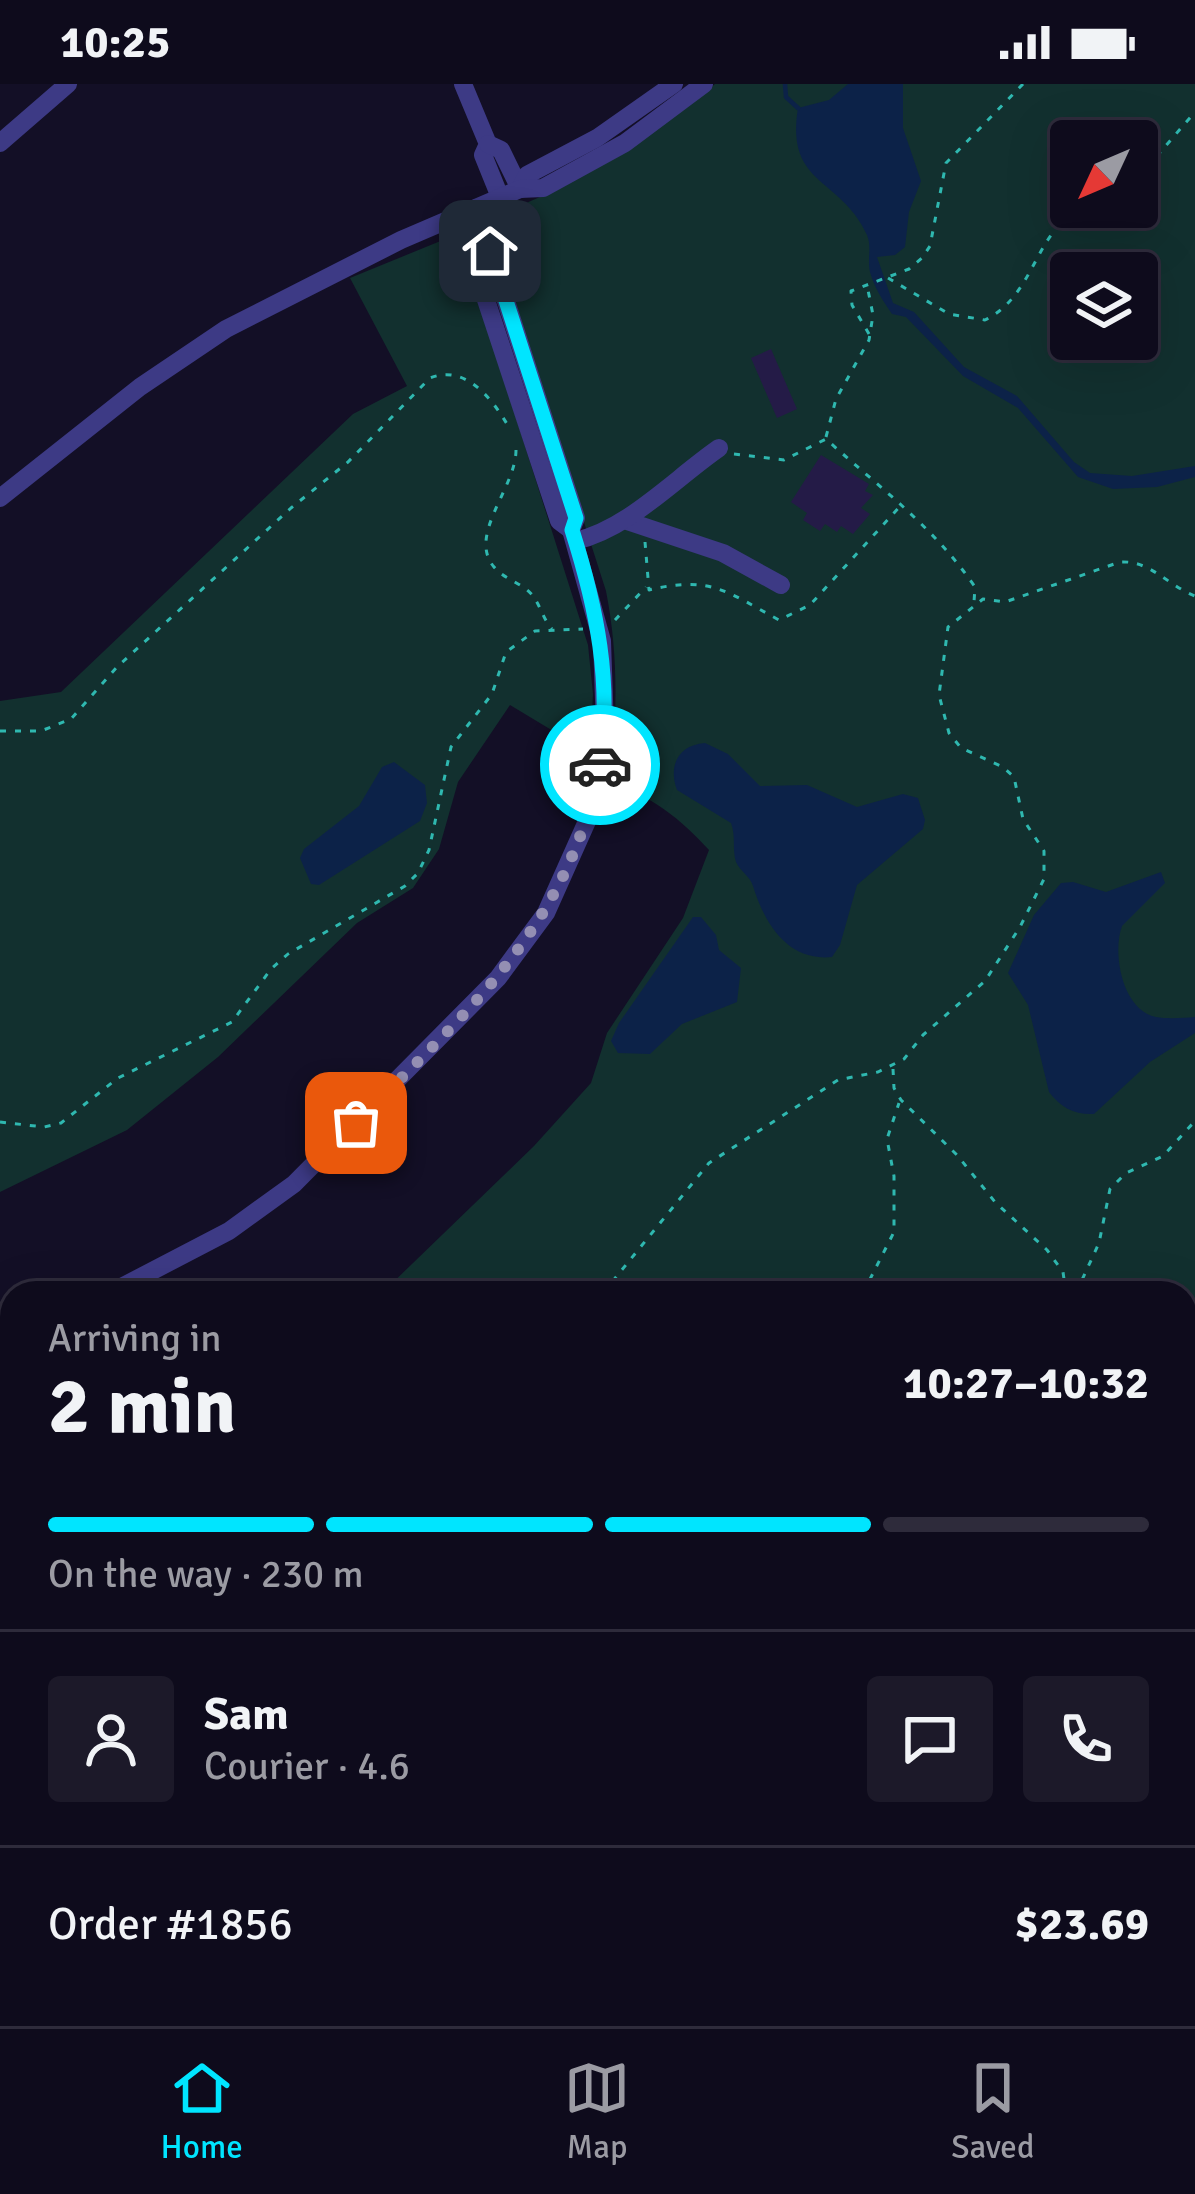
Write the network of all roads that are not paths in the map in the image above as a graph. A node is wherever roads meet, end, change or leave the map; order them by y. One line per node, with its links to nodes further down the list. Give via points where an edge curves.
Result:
1 (68, 84): 5 (street)
2 (463, 84): 6 (street)
3 (674, 84): 7 (street, via 526,175)
4 (704, 84): 7 (street, via 595,161 544,188)
5 (0, 143)
6 (488, 144): 7 (street, via 501,150); 8 (street, via 483,155)
7 (520, 188): 8 (street)
8 (500, 197): 9 (street)
9 (467, 211): 11 (street, via 226,329); 13 (street, via 559,521)
10 (719, 448): 12 (street)
11 (0, 498)
12 (627, 521): 13 (street, via 608,533); 14 (street, via 723,553)
13 (573, 536): 15 (street, via 607,694 594,797 562,884 527,942 442,1036 268,1206)
14 (781, 585)
15 (133, 1281)

